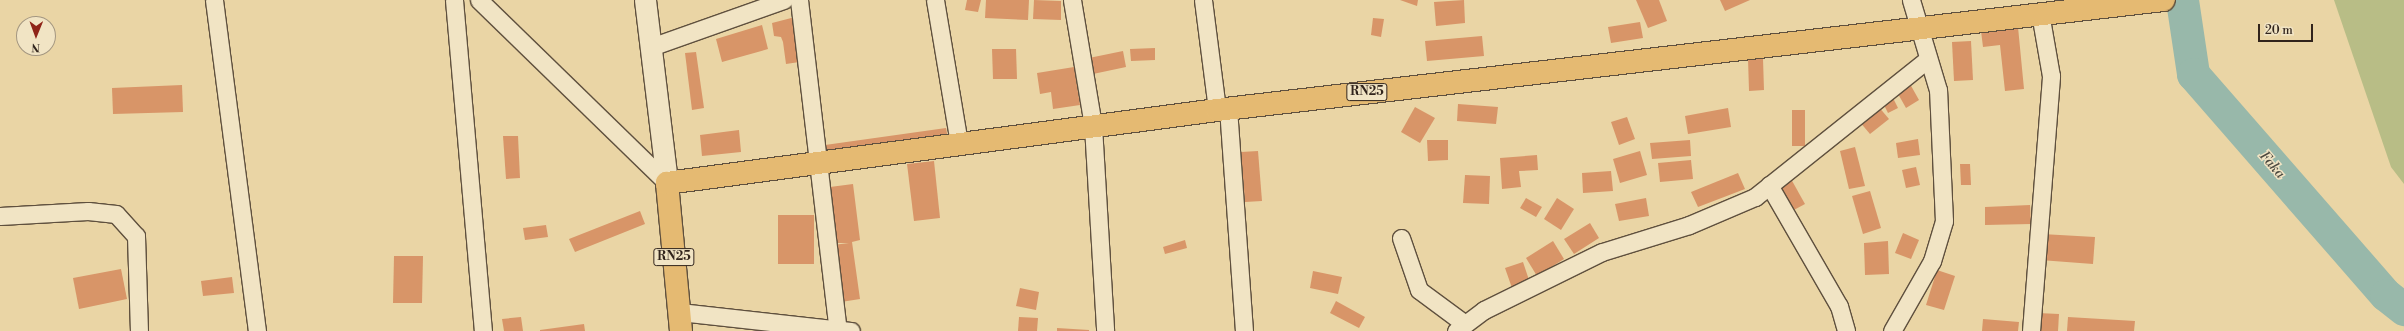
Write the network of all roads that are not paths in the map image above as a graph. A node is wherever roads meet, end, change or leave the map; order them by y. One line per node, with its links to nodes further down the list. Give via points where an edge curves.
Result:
1 (214, 0): 27 (street)
2 (454, 0): 28 (street)
3 (479, 0): 20 (street)
4 (645, 0): 14 (street)
5 (784, 0): 14 (street)
6 (799, 0): 19 (street)
7 (935, 0): 18 (street)
8 (1072, 0): 17 (street)
9 (1203, 0): 16 (street)
10 (1911, 0): 13 (street)
11 (2164, 0): 12 (main road, RN25)
12 (2040, 13): 13 (main road, RN25); 34 (street, via 2051,76)
13 (1917, 28): 15 (street); 16 (main road, RN25)
14 (651, 47): 20 (street)
15 (1928, 59): 21 (street); 33 (street, via 1938,90 1944,221 1932,261)
16 (1222, 109): 17 (main road, RN25); 31 (street)
17 (1093, 126): 18 (main road, RN25); 30 (street)
18 (959, 144): 19 (main road, RN25)
19 (817, 163): 20 (main road, RN25); 29 (street)
20 (667, 183): 24 (main road, RN25)
21 (1770, 185): 25 (street, via 1755,197 1689,225 1602,252 1484,310); 32 (street, via 1839,306)
22 (0, 216): 26 (street, via 88,211 116,214 136,236)
23 (1400, 238): 25 (street, via 1419,290)
24 (680, 322): 29 (street)
25 (1461, 328)
26 (139, 331)
27 (257, 331)
28 (483, 331)
29 (842, 331)
30 (1105, 331)
31 (1244, 331)
32 (1846, 331)
33 (1892, 331)
34 (2031, 331)

